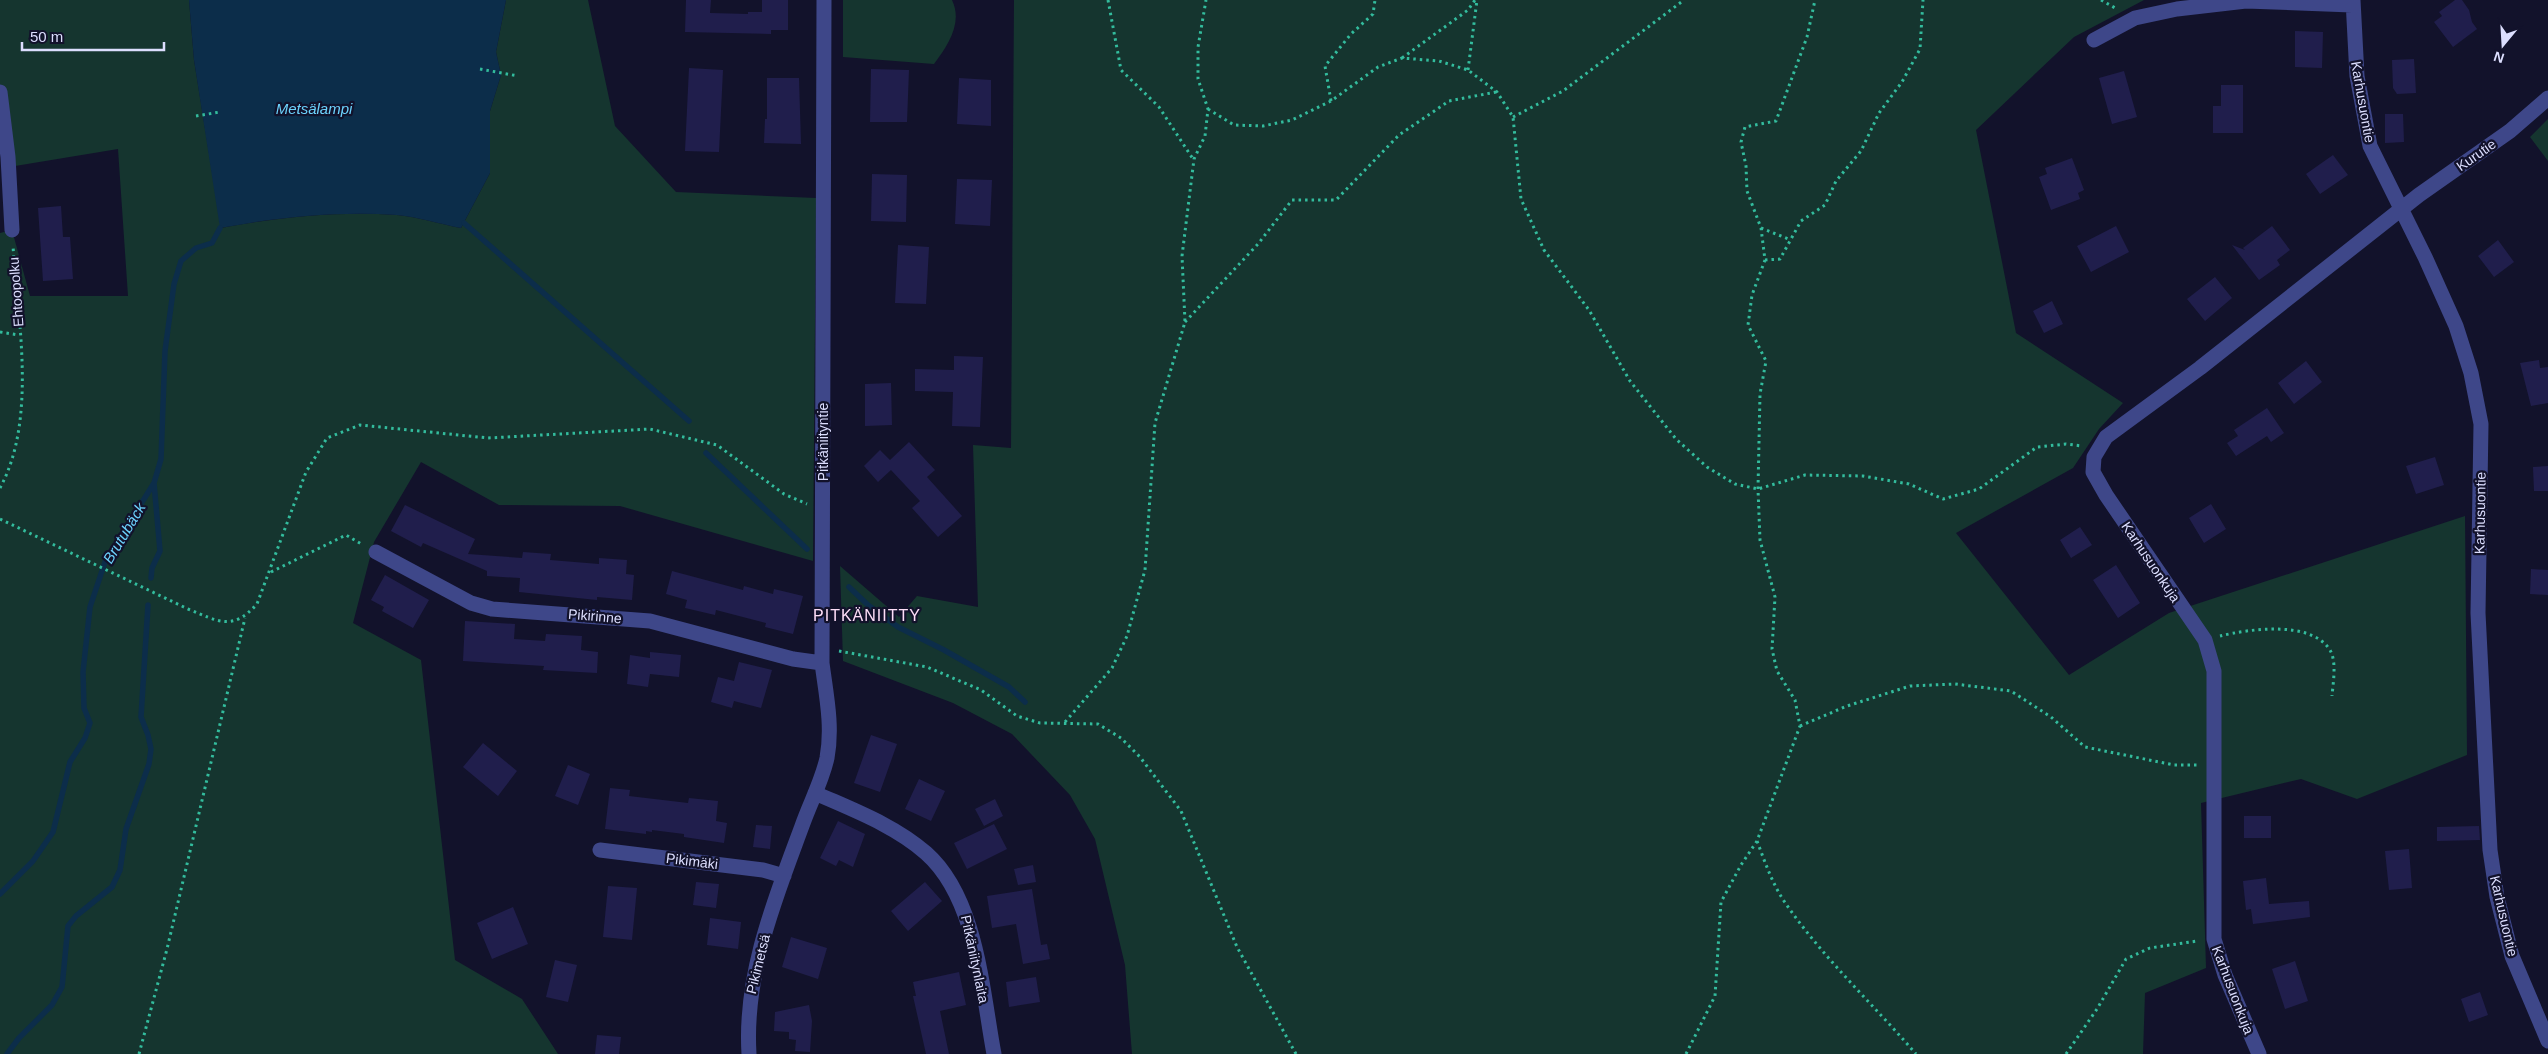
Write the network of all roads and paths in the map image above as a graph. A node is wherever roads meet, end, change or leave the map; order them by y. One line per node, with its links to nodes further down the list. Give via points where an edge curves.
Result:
1 (824, 0): 35 (street, Pitkäniityntie)
2 (1108, 0): 23 (path, via 1121,70 1159,107)
3 (1206, 0): 19 (path, via 1198,48 1198,79)
4 (1376, 0): 18 (path, via 1372,14 1324,66)
5 (1476, 0): 11 (path, via 1468,10); 13 (path)
6 (1684, 0): 22 (path, via 1563,92)
7 (1814, 0): 25 (path, via 1807,37 1776,121 1745,127 1740,142 1746,166 1747,191)
8 (1923, 0): 27 (path, via 1920,48 1902,82 1878,113 1861,151 1836,181 1825,205 1801,221)
9 (2353, 2): 10 (street, via 2246,1 2186,7 2135,18); 24 (street, Karhusuontie, via 2357,76 2370,146)
10 (2094, 40)
11 (1402, 58): 13 (path, via 1439,61); 18 (path, via 1378,67)
12 (480, 69): 14 (path)
13 (1468, 70): 16 (path)
14 (518, 76)
15 (0, 92): 26 (street)
16 (1497, 92): 22 (path); 29 (path, via 1449,101 1406,130 1336,200 1292,200 1258,244)
17 (2548, 98): 24 (street, Kurutie, via 2510,131)
18 (1330, 101): 19 (path, via 1292,120 1263,126 1234,125)
19 (1208, 109): 23 (path, via 1204,136)
20 (220, 112): 21 (path)
21 (196, 116)
22 (1513, 117): 34 (path, via 1521,198 1544,250 1589,310 1630,380 1676,439 1707,467 1735,484)
23 (1194, 159): 29 (path, via 1182,256)
24 (2402, 209): 32 (street, Karhusuonkuja, via 2200,368 2106,436); 52 (street, Karhusuontie, via 2456,326 2471,373 2481,424 2478,613 2490,850 2497,897 2512,956)
25 (1761, 228): 27 (path); 28 (path)
26 (12, 230): 31 (path, Ehtoopolku)
27 (1791, 240): 28 (path, via 1780,259)
28 (1765, 260): 34 (path, via 1752,295 1748,325 1766,361 1760,394)
29 (1185, 322): 44 (path, via 1155,424 1145,570 1127,636 1112,668)
30 (0, 332): 31 (path)
31 (19, 335): 33 (path, Ehtoopolku, via 22,406 17,443)
32 (2099, 447): 34 (path, via 2066,444 2037,447 1979,489 1943,499 1909,484 1863,476 1805,475); 40 (street, Karhusuonkuja, via 2094,457 2093,472)
33 (0, 488)
34 (1758, 489): 45 (path, via 1760,540 1775,597 1772,649 1777,671 1795,700)
35 (822, 506): 38 (path, via 812,506 784,494 718,445 650,430 488,438 360,425 327,438 306,472); 42 (street, Pitkäniityntie)
36 (0, 519): 39 (path, via 98,568 218,621 233,622)
37 (376, 552): 38 (path, via 346,535); 42 (street, Pikirinne, via 470,603 492,609 650,621 793,659)
38 (271, 573): 39 (path, via 257,604)
39 (245, 617): 53 (path)
40 (2205, 640): 43 (path, via 2250,630 2296,630 2315,636 2330,650 2334,664); 46 (street, Karhusuonkuja, via 2214,671)
41 (836, 650): 44 (path, via 927,667 981,690 1017,716 1040,723)
42 (822, 663): 47 (street, Pitkäniityntie, via 830,731 827,758)
43 (2332, 696)
44 (1065, 722): 56 (path, via 1098,724 1120,738 1182,811 1236,947)
45 (1800, 726): 46 (path, via 1847,706 1910,686 1956,684 2011,691 2051,717 2085,746 2174,765); 48 (path)
46 (2213, 765): 51 (street, Karhusuonkuja)
47 (815, 793): 50 (street, Pitkäniityntie); 55 (street, Pitkäniitynlaita, via 890,828 926,852 950,878 964,908 973,944)
48 (1757, 841): 57 (path, via 1721,902 1715,996); 58 (path, via 1783,899 1807,932)
49 (600, 850): 50 (street, Pikimäki, via 763,870)
50 (784, 876): 54 (street, Pikimetsä, via 750,992)
51 (2214, 939): 59 (path, via 2150,948 2126,959); 60 (street, Karhusuonkuja, via 2240,1014)
52 (2548, 1041)
53 (139, 1054)
54 (749, 1054)
55 (994, 1054)
56 (1296, 1054)
57 (1686, 1054)
58 (1916, 1054)
59 (2066, 1054)
60 (2258, 1054)

